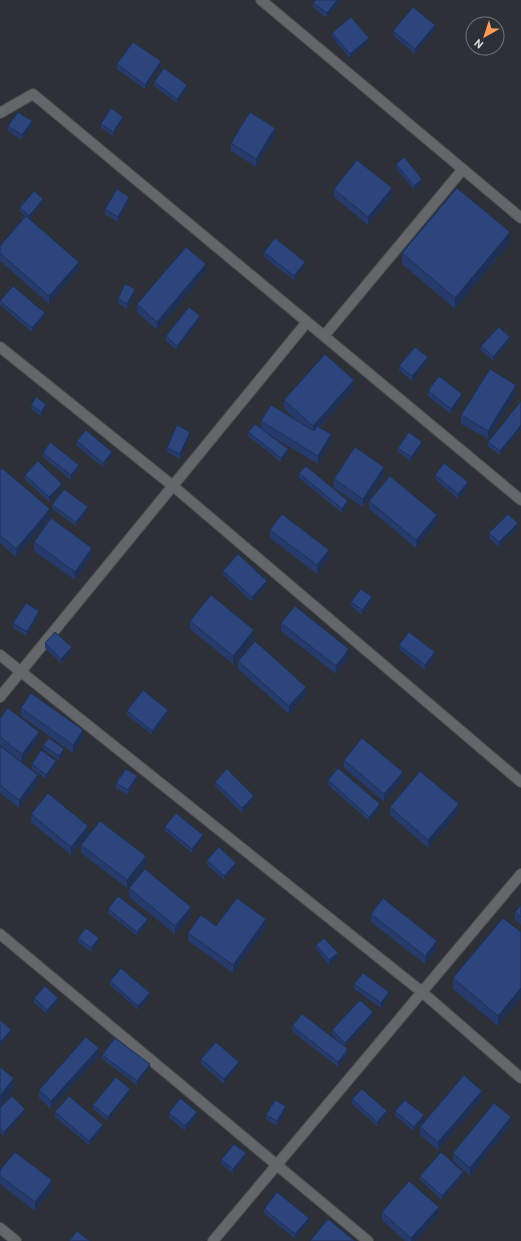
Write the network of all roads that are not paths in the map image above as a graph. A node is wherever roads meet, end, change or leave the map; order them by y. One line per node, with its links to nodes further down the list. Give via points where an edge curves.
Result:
1 (261, 0): 3 (street)
2 (0, 113): 5 (street, via 33,94)
3 (463, 169): 4 (street); 6 (street)
4 (521, 218)
5 (307, 322): 6 (street); 8 (street)
6 (324, 336): 9 (street)
7 (0, 347): 8 (street)
8 (173, 486): 11 (street); 13 (street)
9 (521, 500)
10 (0, 655): 11 (street)
11 (21, 671): 12 (street); 16 (street)
12 (0, 697)
13 (521, 782)
14 (521, 874): 16 (street)
15 (0, 934): 18 (street)
16 (422, 992): 17 (street); 18 (street)
17 (521, 1078)
18 (277, 1165): 21 (street); 22 (street)
19 (0, 1228): 20 (street)
20 (16, 1241)
21 (213, 1241)
22 (368, 1241)

